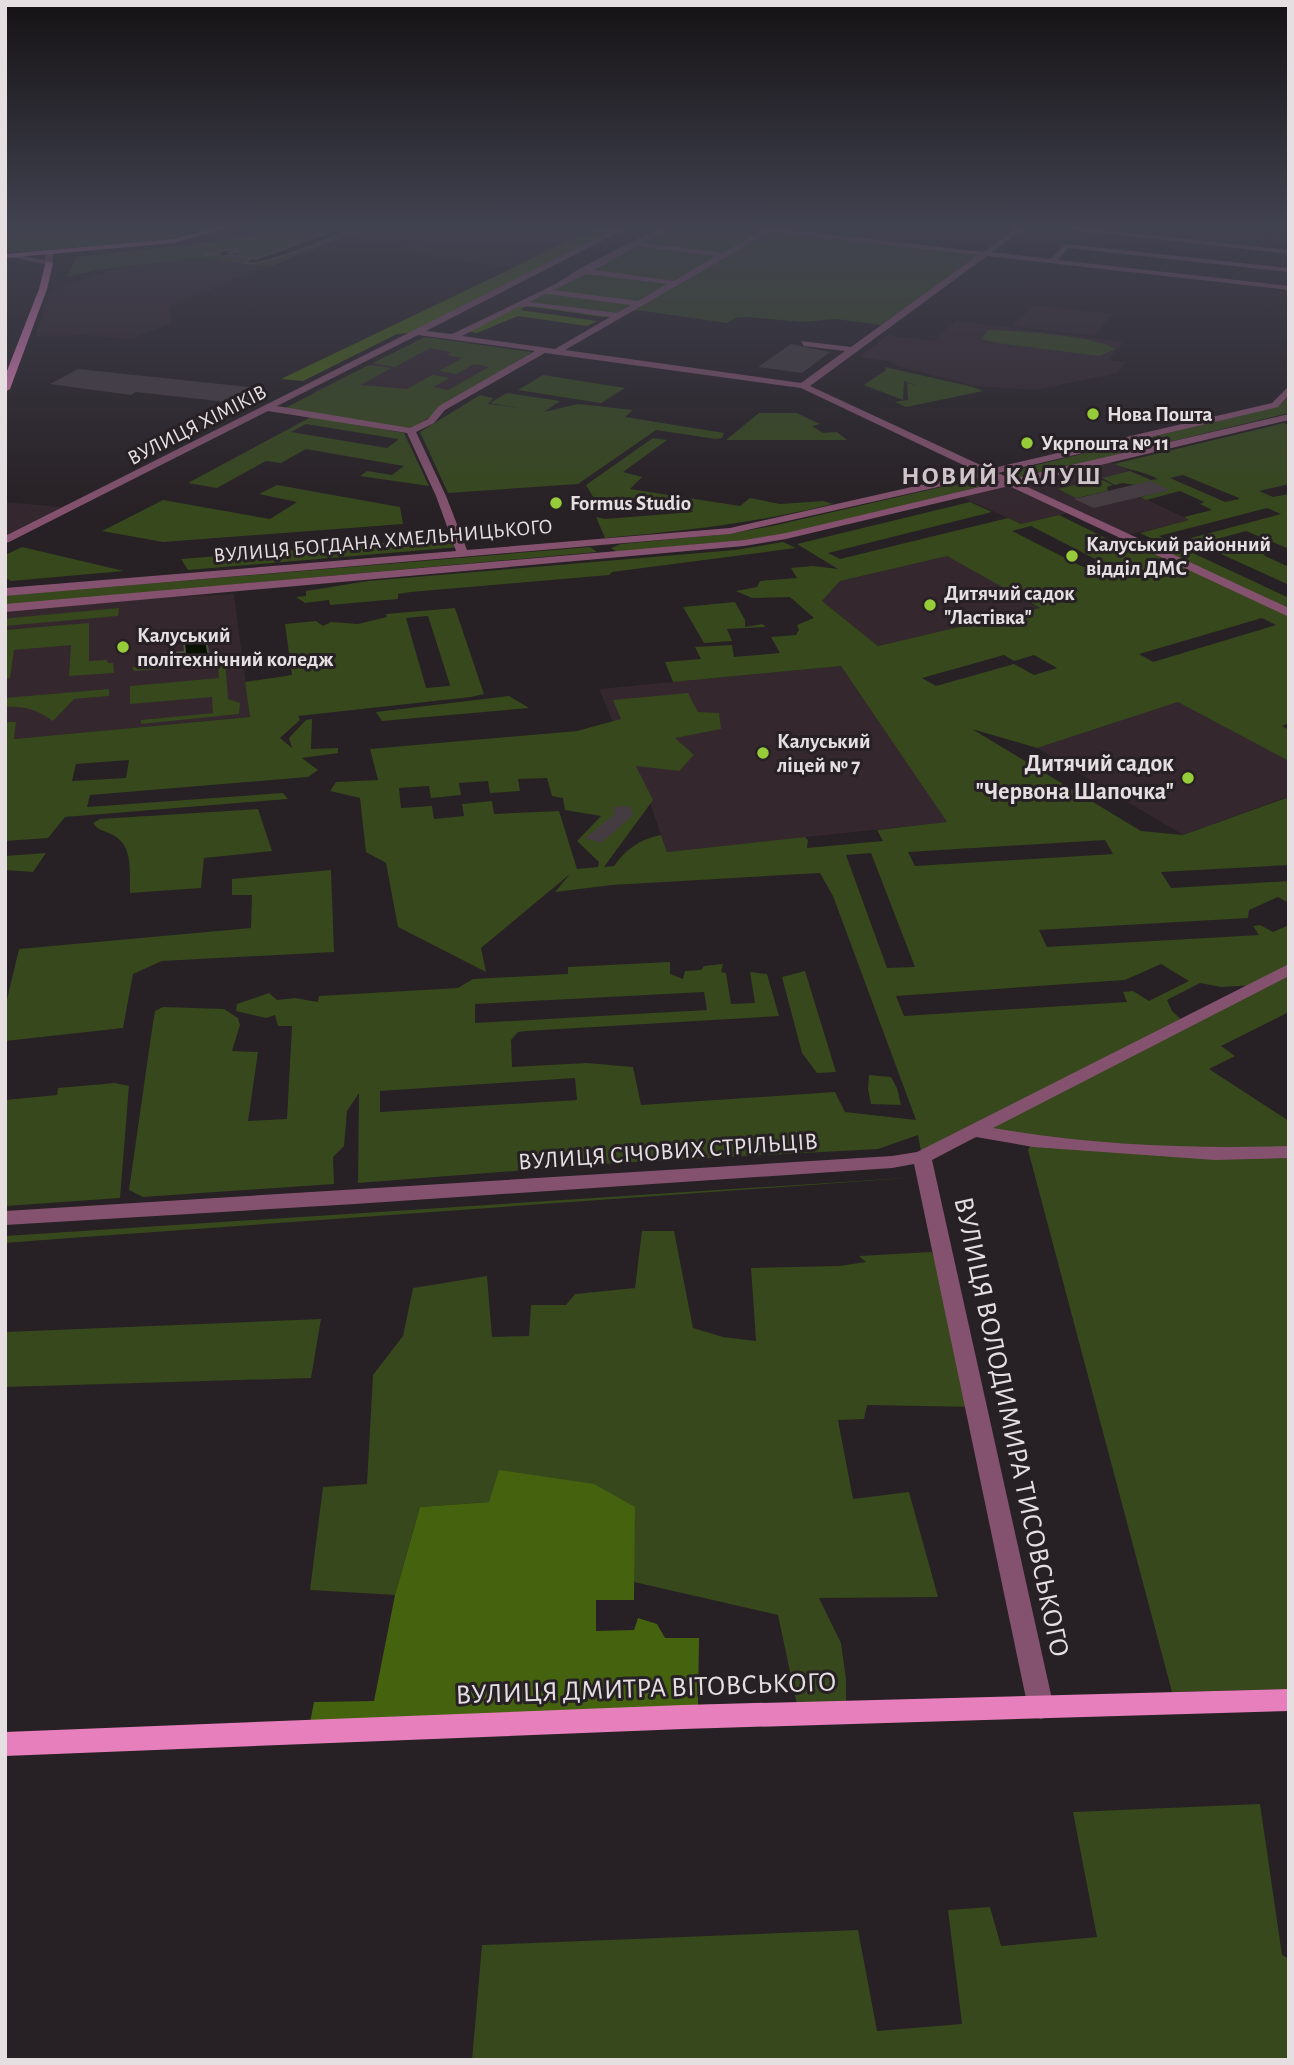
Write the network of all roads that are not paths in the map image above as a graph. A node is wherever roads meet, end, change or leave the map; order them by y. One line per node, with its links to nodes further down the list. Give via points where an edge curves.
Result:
1 (31, 321): 13 (main road)
2 (438, 321): 6 (street, ВУЛИЦЯ ХІМІКІВ)
3 (483, 321): 7 (street)
4 (606, 321): 11 (street)
5 (894, 321): 10 (street)
6 (417, 332): 7 (street); 15 (street, ВУЛИЦЯ ХІМІКІВ)
7 (453, 337): 9 (street)
8 (804, 343): 10 (street)
9 (543, 350): 11 (street); 17 (street)
10 (855, 350): 12 (street)
11 (555, 352): 12 (street)
12 (803, 386): 18 (street)
13 (5, 389)
14 (1289, 389): 18 (street, ВУЛИЦЯ БОГДАНА ХМЕЛЬНИЦЬКОГО, via 1275,405)
15 (269, 408): 17 (street); 20 (street, ВУЛИЦЯ ХІМІКІВ)
16 (1287, 418): 19 (street, ВУЛИЦЯ БОГДАНА ХМЕЛЬНИЦЬКОГО)
17 (411, 431): 22 (street)
18 (990, 472): 19 (street); 21 (street, ВУЛИЦЯ БОГДАНА ХМЕЛЬНИЦЬКОГО, via 730,531)
19 (1012, 483): 23 (street, ВУЛИЦЯ БОГДАНА ХМЕЛЬНИЦЬКОГО, via 786,536); 26 (street)
20 (5, 540)
21 (598, 542): 22 (street, ВУЛИЦЯ БОГДАНА ХМЕЛЬНИЦЬКОГО); 23 (street)
22 (463, 554): 24 (street, ВУЛИЦЯ БОГДАНА ХМЕЛЬНИЦЬКОГО)
23 (605, 556): 25 (street, ВУЛИЦЯ БОГДАНА ХМЕЛЬНИЦЬКОГО)
24 (5, 593)
25 (5, 608)
26 (1289, 613)
27 (1289, 970): 28 (street, ВУЛИЦЯ СІЧОВИХ СТРІЛЬЦІВ)
28 (978, 1131): 29 (street, via 1033,1140 1215,1154); 30 (street, ВУЛИЦЯ СІЧОВИХ СТРІЛЬЦІВ)
29 (1289, 1152)
30 (922, 1157): 31 (street, ВУЛИЦЯ СІЧОВИХ СТРІЛЬЦІВ); 33 (street, ВУЛИЦЯ ВОЛОДИМИРА ТИСОВСЬКОГО)
31 (5, 1218)
32 (1289, 1700): 33 (main road, ВУЛИЦЯ ДМИТРА ВІТОВСЬКОГО)
33 (1041, 1709): 34 (main road, ВУЛИЦЯ ДМИТРА ВІТОВСЬКОГО, via 683,1717)
34 (5, 1744)

